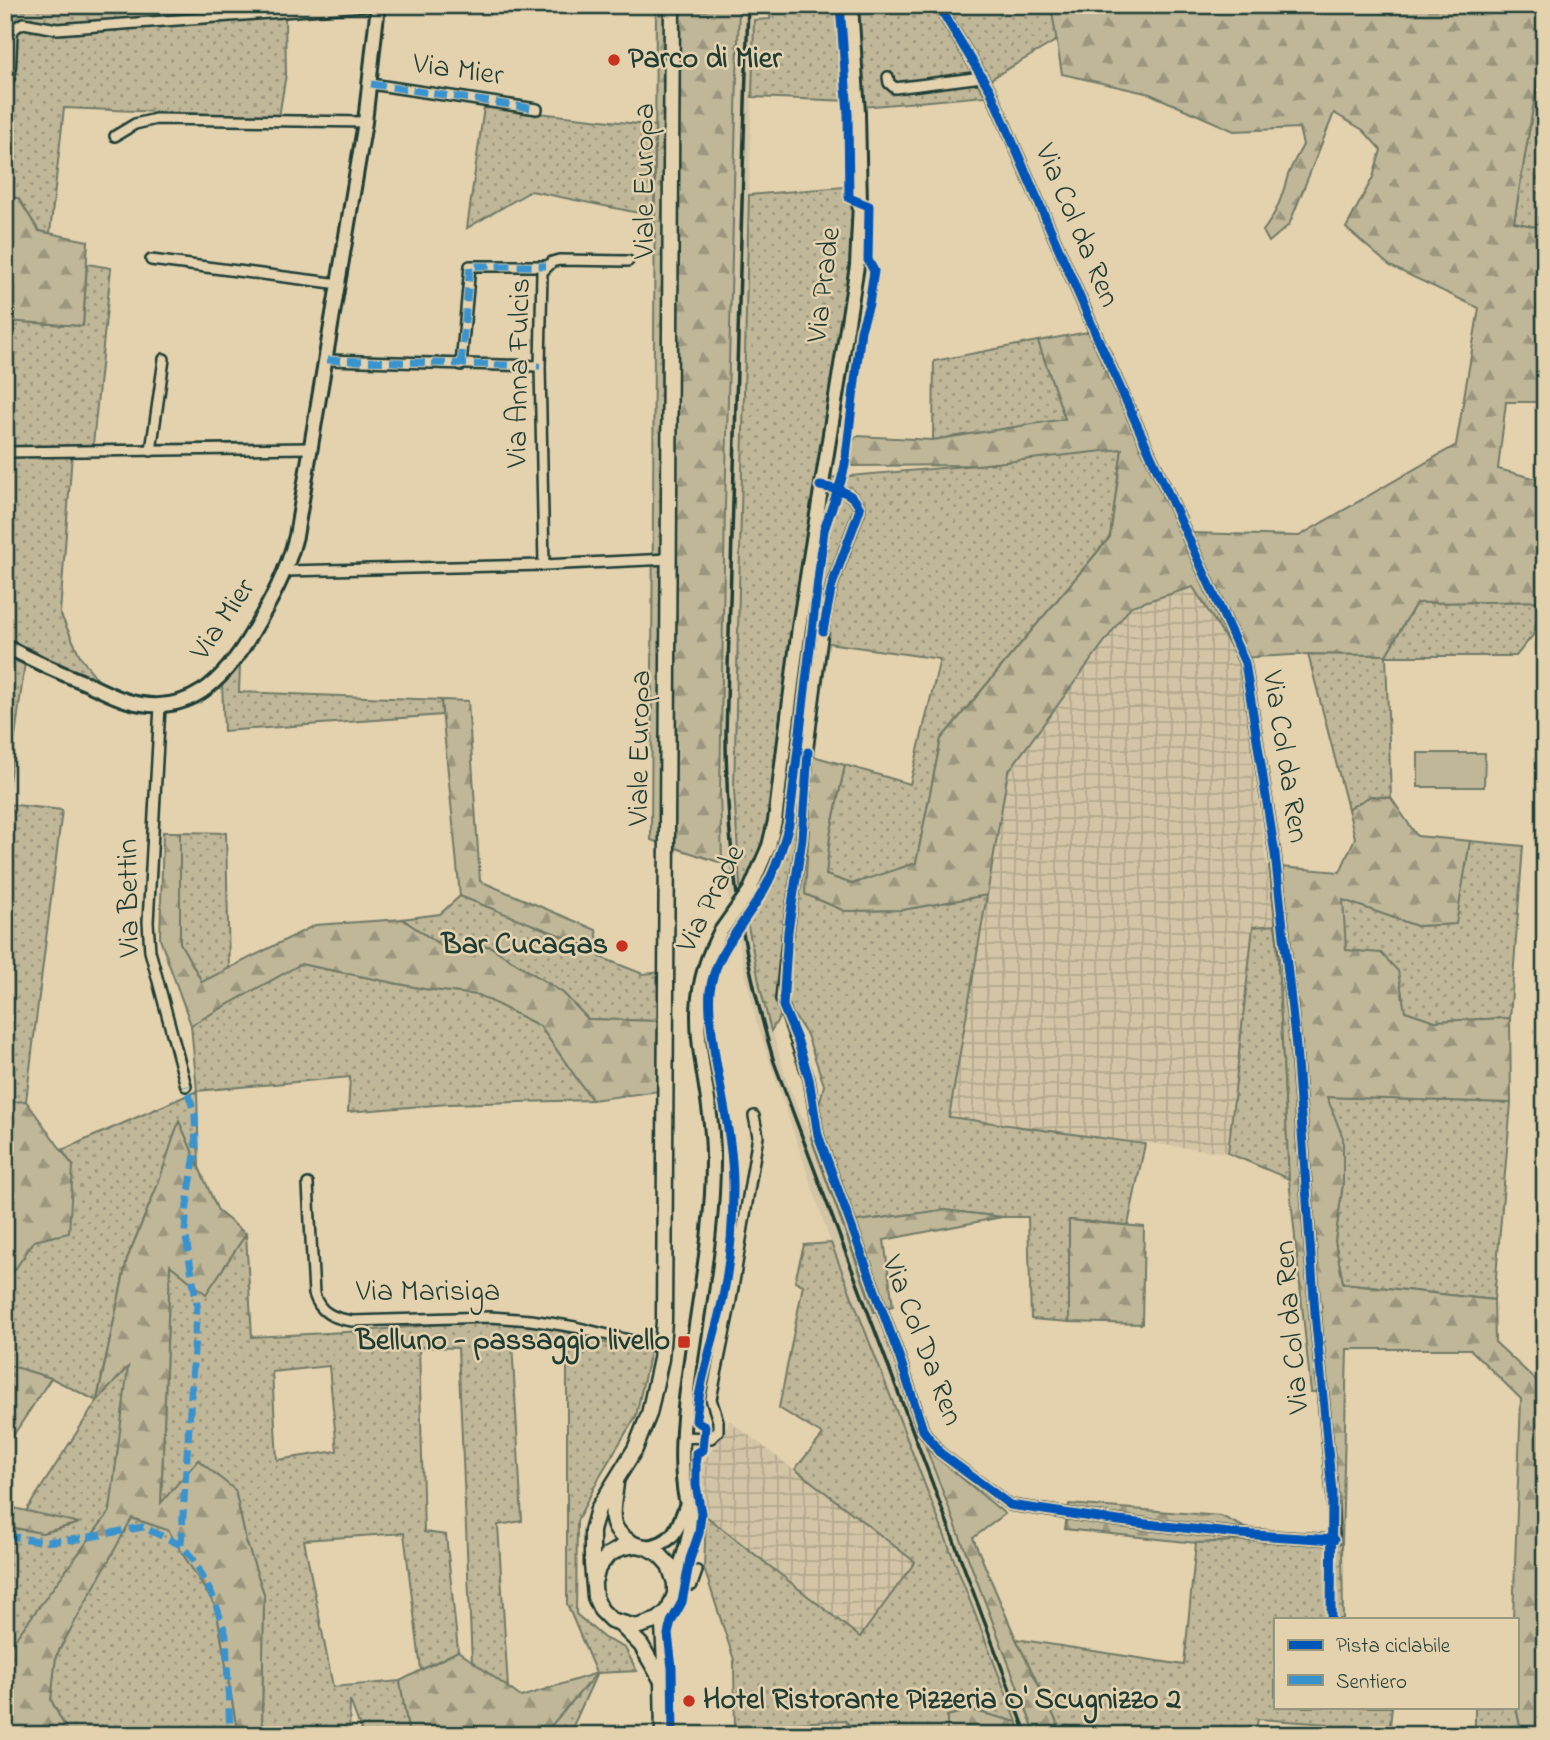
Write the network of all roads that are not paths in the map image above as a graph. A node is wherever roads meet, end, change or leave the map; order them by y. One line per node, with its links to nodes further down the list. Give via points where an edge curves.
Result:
1 (377, 5): 9 (main road, Via Mier); 10 (street, Via Mier, via 57,29 23,23 12,33 11,69)
2 (673, 5): 26 (main road, Viale Europa)
3 (850, 5): 6 (main road, Via Prade)
4 (860, 5): 6 (street)
5 (938, 5): 8 (street, Via Col da Ren)
6 (852, 26): 25 (main road, Via Prade, via 860,177 857,265)
7 (888, 77): 8 (street, via 895,88)
8 (982, 77): 38 (street, Via Col da Ren, via 1245,663 1275,854 1296,1047)
9 (371, 84): 11 (street, Via Mier); 12 (main road, Via Mier)
10 (5, 87)
11 (537, 109)
12 (365, 122): 13 (street, via 156,119); 17 (main road, Via Mier)
13 (115, 136)
14 (151, 260): 17 (street)
15 (628, 261): 16 (street, Via Anna Fulcis, via 559,260)
16 (546, 266): 20 (street, via 470,266); 21 (street, Via Anna Fulcis, via 541,279)
17 (340, 284): 19 (main road, Via Mier)
18 (164, 359): 23 (street)
19 (327, 360): 20 (street); 22 (main road, Via Mier)
20 (461, 365): 21 (street)
21 (540, 366): 27 (street, Via Anna Fulcis)
22 (312, 448): 23 (street); 28 (main road, Via Mier)
23 (151, 451): 24 (street)
24 (5, 452)
25 (820, 486): 35 (main road, Via Prade, bridge, via 775,821 750,890 721,931 702,974 697,1005 712,1174); 38 (street, Via Col Da Ren, via 848,494 860,509 832,585 824,623 782,999 809,1079 818,1135 923,1430 939,1452 1010,1505 1239,1534)
26 (669, 559): 27 (street); 34 (main road, Viale Europa)
27 (544, 565): 28 (street)
28 (286, 571): 30 (main road, Via Mier, via 244,647 219,678 190,699)
29 (5, 646): 30 (main road, Via Mier, via 116,697)
30 (160, 706): 31 (street, Via Bettin, via 148,922 150,951)
31 (186, 1086)
32 (754, 1116): 35 (street, via 758,1136 711,1399 718,1431 711,1438)
33 (307, 1184): 34 (street, Via Marisiga, via 314,1294 325,1313 352,1321 531,1320)
34 (662, 1348): 36 (main road, Viale Europa, via 649,1415)
35 (682, 1437): 37 (main road, Via Prade)
36 (616, 1481): 39 (main road, Viale Europa, via 611,1515 615,1528 625,1541); 42 (main road, Viale Europa, via 598,1509 592,1531)
37 (686, 1506): 39 (main road, via 668,1539 659,1545); 41 (main road, Via Prade, via 688,1542)
38 (1334, 1540)
39 (641, 1546): 41 (main road, via 670,1565); 42 (main road, via 608,1555)
40 (697, 1571): 41 (street, via 692,1585)
41 (675, 1581): 43 (main road)
42 (594, 1582): 44 (main road, via 601,1610)
43 (667, 1612): 44 (main road, via 647,1625); 45 (main road)
44 (621, 1625): 45 (main road, via 640,1644)
45 (662, 1681): 46 (main road)
46 (663, 1735)

